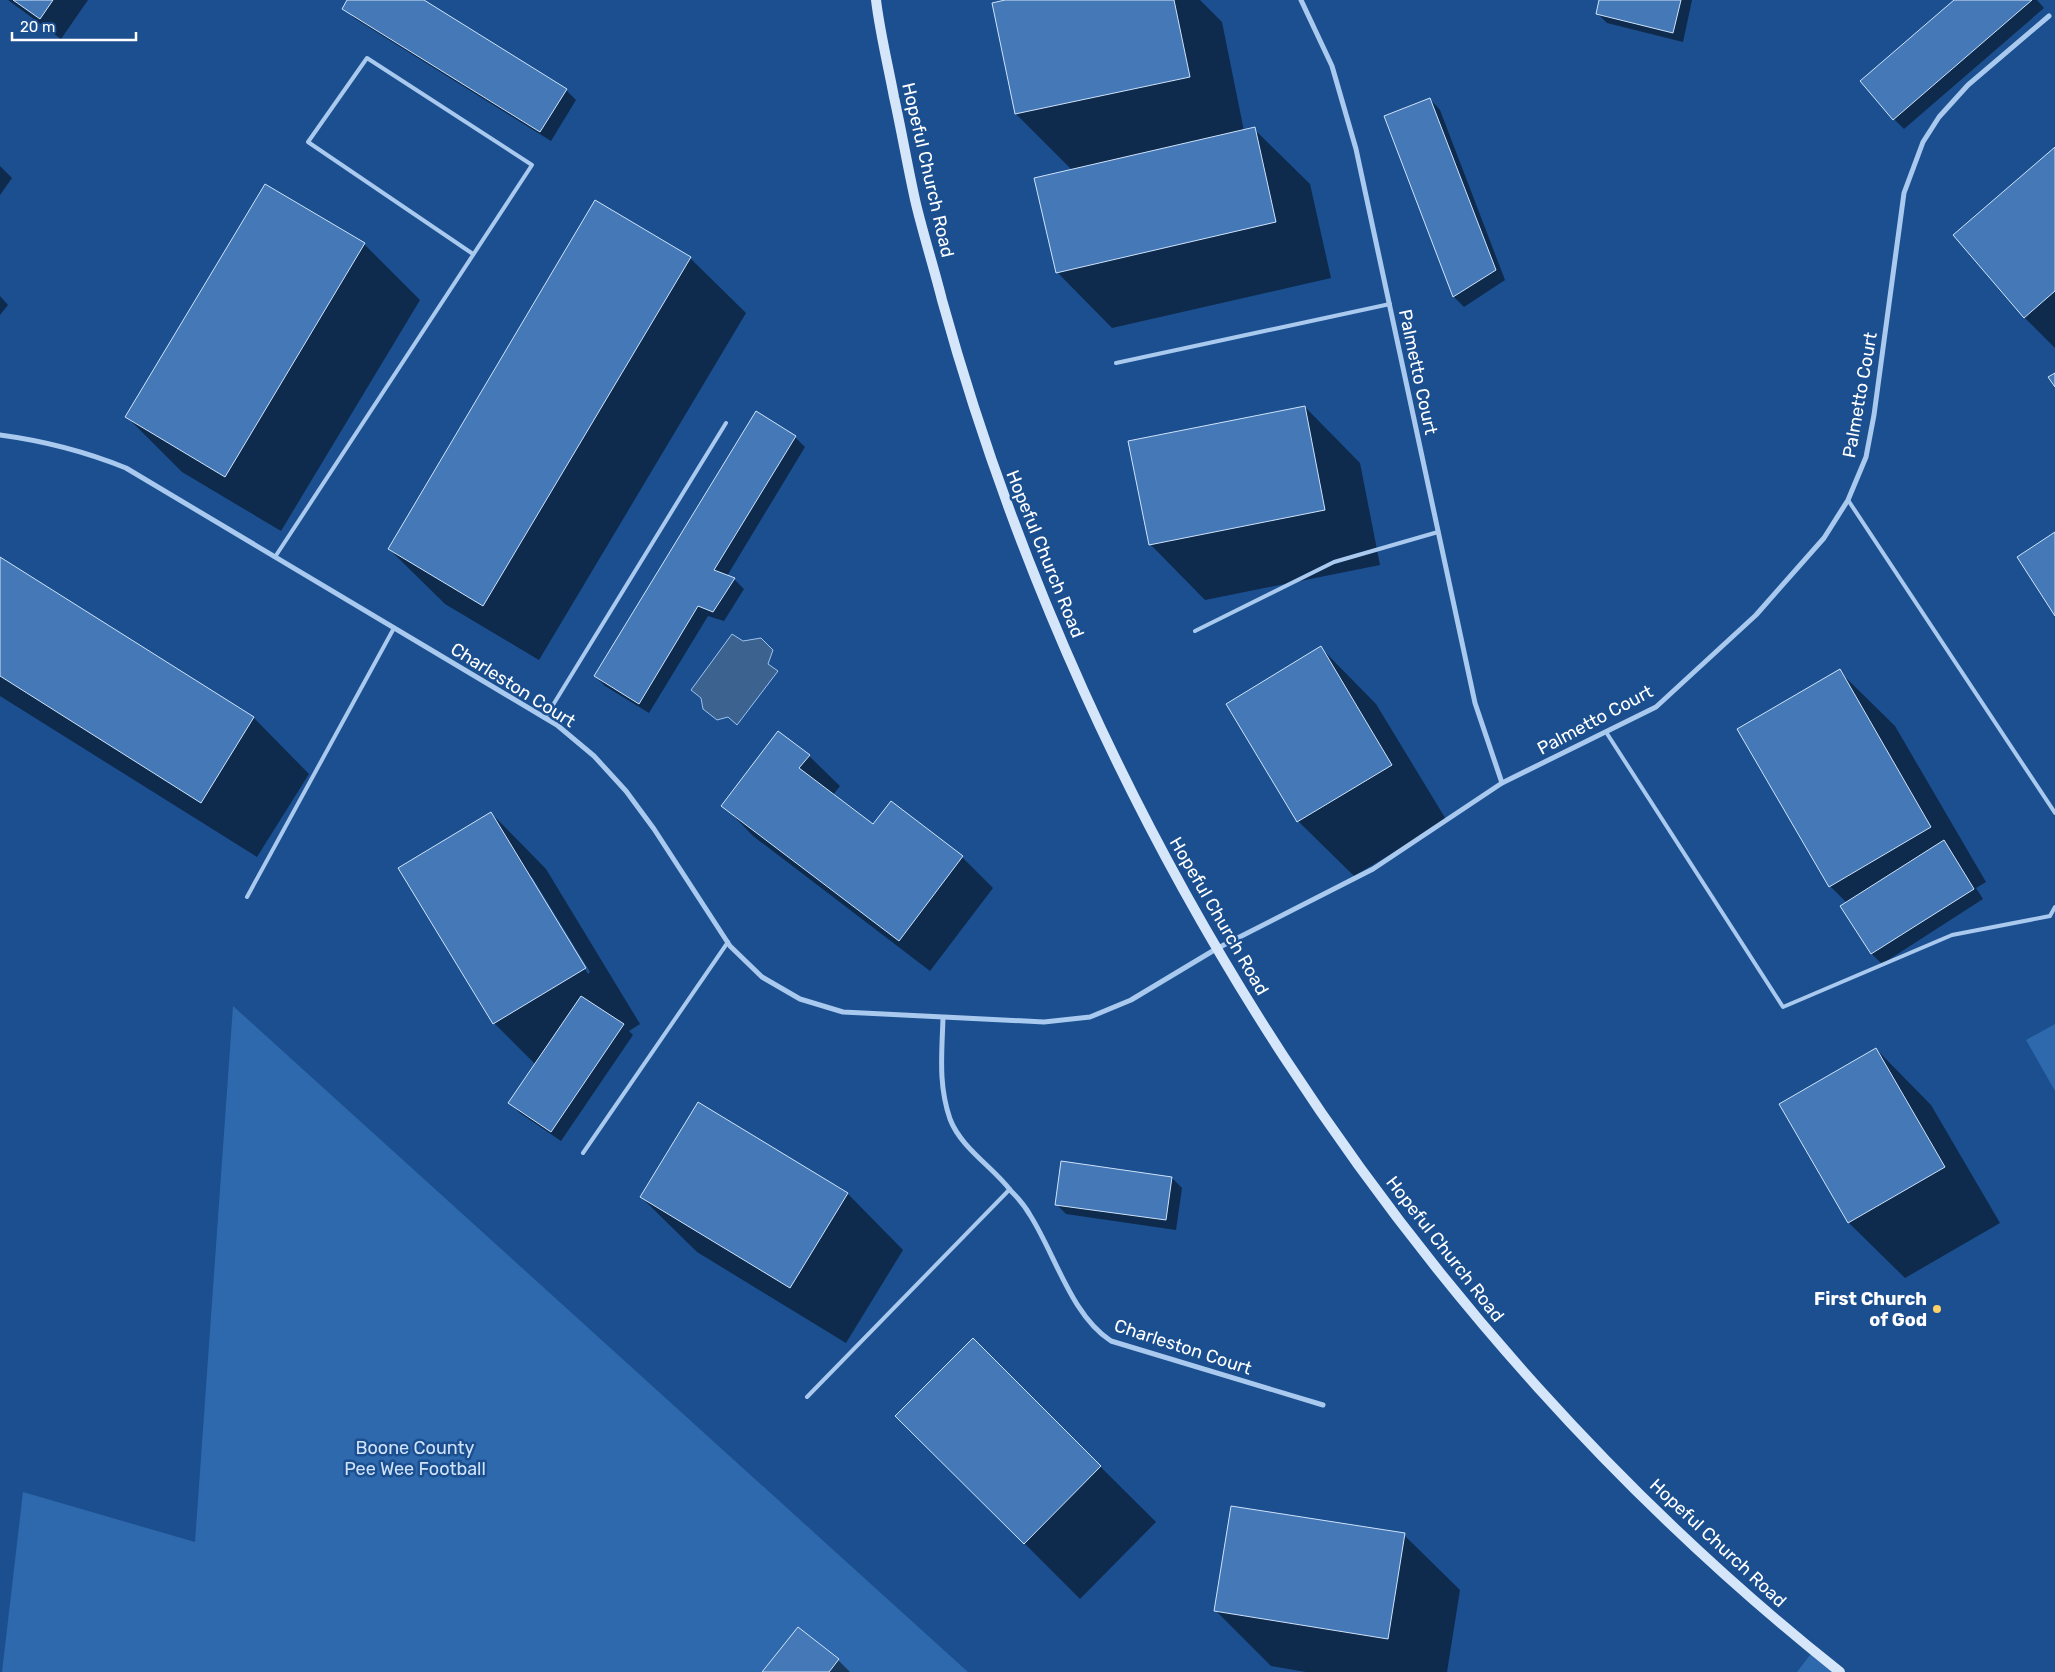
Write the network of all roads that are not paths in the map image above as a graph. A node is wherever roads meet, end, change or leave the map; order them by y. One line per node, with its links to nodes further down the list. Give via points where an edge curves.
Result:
1 (876, 0): 21 (main road, Hopeful Church Road, via 916,205 966,387 996,476 1046,608 1124,780)
2 (1301, 0): 5 (street, Palmetto Court, via 1332,66 1356,150)
3 (2049, 16): 9 (street, Palmetto Court, via 1968,85 1939,117 1923,142 1904,193 1866,457)
4 (473, 254): 4 (lane, via 532,165 367,58 308,142); 11 (lane)
5 (1390, 304): 6 (lane); 10 (street, Palmetto Court)
6 (1116, 363)
7 (726, 423): 14 (lane)
8 (0, 435): 11 (street, Charleston Court, via 40,440 84,451 126,468)
9 (1848, 500): 15 (street, Palmetto Court, via 1824,538 1756,615 1656,707); 17 (lane)
10 (1438, 532): 13 (lane, via 1334,562); 16 (street, Palmetto Court, via 1475,703)
11 (275, 556): 12 (street, Charleston Court)
12 (394, 628): 14 (street, Charleston Court); 18 (lane)
13 (1195, 631)
14 (545, 718): 20 (street, Charleston Court, via 594,756 626,791)
15 (1606, 732): 16 (street, Palmetto Court); 19 (lane, via 1783,1007 1952,935 2050,916)
16 (1502, 783): 21 (street, Palmetto Court, via 1373,869)
17 (2055, 813)
18 (247, 897)
19 (2055, 907)
20 (728, 942): 22 (street, Charleston Court, via 762,977 800,999 843,1012); 23 (lane)
21 (1216, 950): 22 (street, Charleston Court, via 1131,1000 1090,1017 1044,1022); 27 (main road, Hopeful Church Road, via 1306,1089 1398,1218 1486,1328 1581,1434 1680,1534 1785,1628)
22 (943, 1018): 24 (street, Charleston Court, via 941,1084 951,1121 966,1144)
23 (582, 1153)
24 (1010, 1189): 25 (lane); 26 (street, Charleston Court, via 1030,1214 1084,1316 1097,1332 1111,1341)
25 (807, 1397)
26 (1322, 1405)
27 (1840, 1672)

